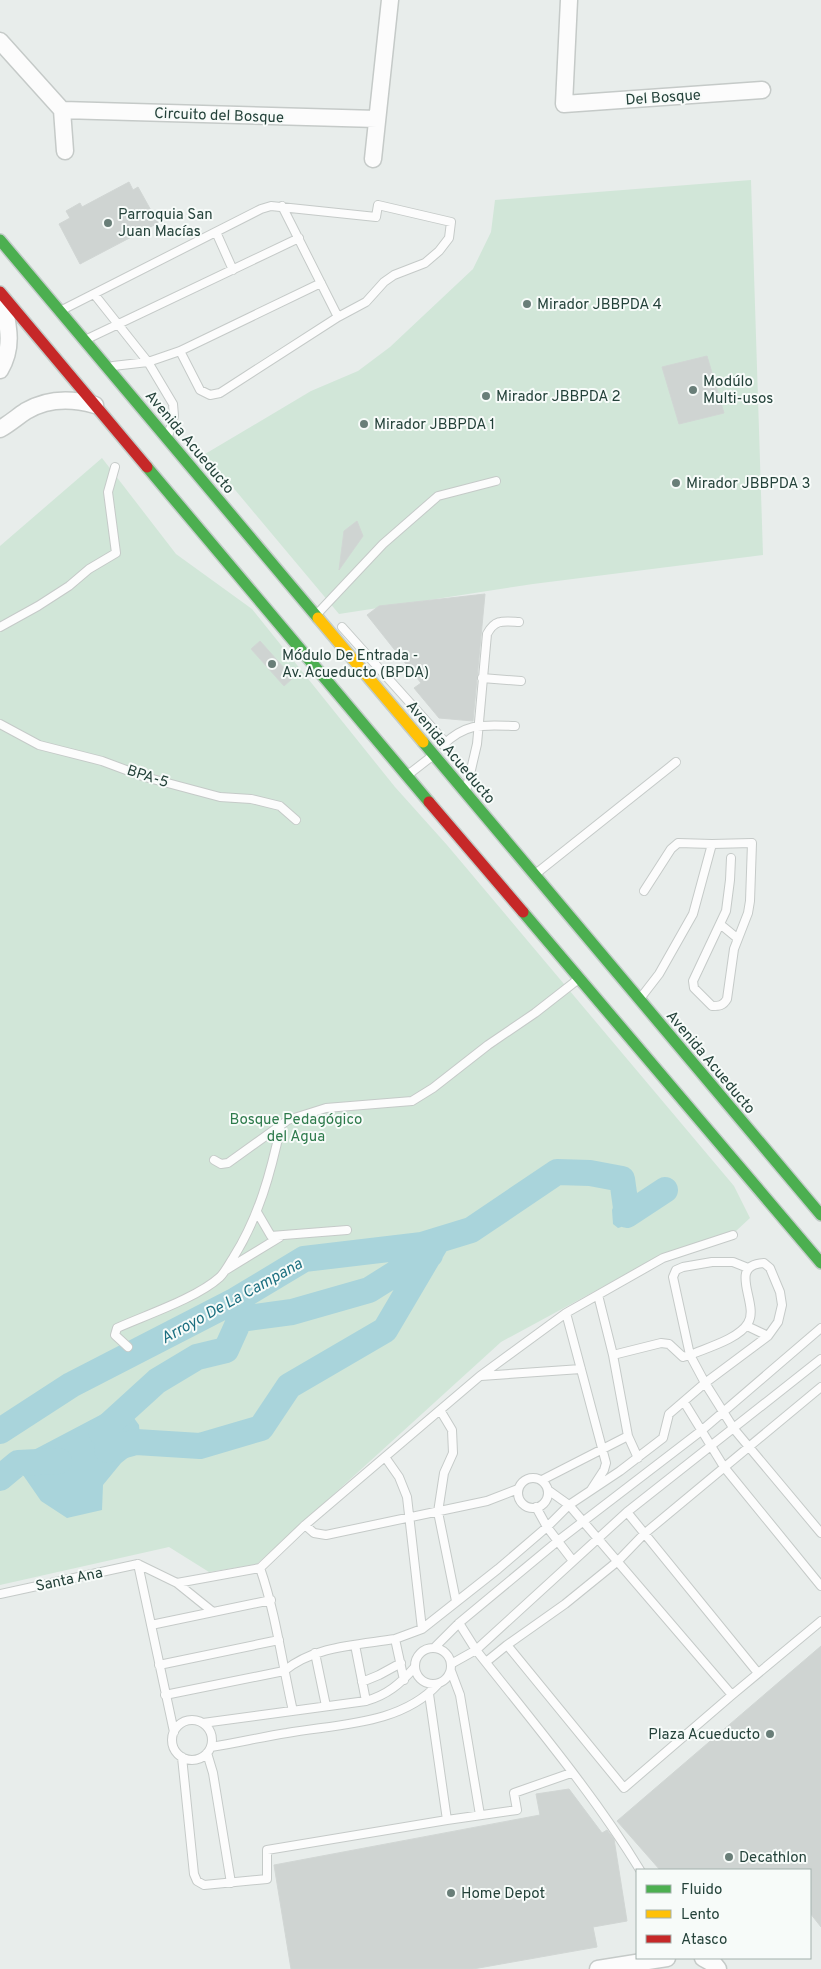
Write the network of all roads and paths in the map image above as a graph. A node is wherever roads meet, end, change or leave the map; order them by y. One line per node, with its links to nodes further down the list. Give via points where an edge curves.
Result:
1 (390, 0): 6 (street)
2 (569, 0): 4 (street, Del Bosque, via 564,104)
3 (0, 41): 5 (street)
4 (762, 90)
5 (62, 117): 6 (street, Circuito del Bosque); 7 (street)
6 (377, 119): 8 (street)
7 (65, 151)
8 (373, 159)
9 (282, 206): 10 (lane, via 261,209); 11 (lane); 18 (lane, via 376,217 378,205 451,222 449,238 425,263 394,274 366,302)
10 (216, 232): 13 (lane); 16 (lane)
11 (299, 238): 13 (lane); 14 (lane)
12 (0, 240): 17 (main road, Avenida Acueducto)
13 (233, 270): 19 (lane)
14 (321, 283): 18 (lane); 21 (lane)
15 (1, 294): 24 (street, via 10,344); 25 (main road)
16 (94, 294): 17 (lane); 19 (lane)
17 (60, 310): 20 (main road, Avenida Acueducto)
18 (338, 317): 21 (lane, via 220,393 210,395 200,390)
19 (117, 324): 20 (lane); 22 (lane)
20 (86, 340): 23 (main road, Avenida Acueducto)
21 (180, 351): 22 (lane)
22 (148, 362): 23 (lane); 27 (lane, via 173,404 174,416)
23 (108, 366): 27 (main road, Avenida Acueducto)
24 (0, 370)
25 (96, 405): 26 (street, via 54,401 27,411); 41 (main road, via 386,745)
26 (0, 429)
27 (167, 440): 30 (main road, Avenida Acueducto)
28 (115, 467): 32 (lane, via 108,492 116,553 38,606)
29 (496, 481): 30 (lane, via 438,496 383,544)
30 (318, 618): 38 (lane, via 339,624); 39 (main road, Avenida Acueducto, via 406,729)
31 (519, 622): 33 (lane, via 501,621 491,626 487,634)
32 (0, 627)
33 (482, 678): 34 (lane); 36 (lane)
34 (521, 681)
35 (0, 724): 43 (lane, BPA-5, via 39,745 220,797 251,799 280,806)
36 (478, 725): 37 (lane); 38 (lane, via 454,735); 42 (lane, via 474,760)
37 (515, 726)
38 (446, 743): 39 (lane)
39 (433, 756): 41 (lane); 42 (main road, Avenida Acueducto)
40 (676, 762): 46 (lane)
41 (407, 776): 50 (main road)
42 (465, 792): 46 (main road, Avenida Acueducto)
43 (296, 820)
44 (712, 844): 47 (lane, via 678,843); 49 (lane, via 752,843 750,901); 51 (lane, via 693,914)
45 (731, 858): 48 (lane, via 726,911)
46 (534, 875): 51 (main road, Avenida Acueducto)
47 (644, 891)
48 (720, 924): 49 (lane); 49 (lane, via 693,981 694,988 712,1006 720,1006 727,999)
49 (737, 938)
50 (580, 978): 52 (lane, via 412,1101 326,1108); 59 (main road)
51 (639, 1000): 55 (main road, Avenida Acueducto)
52 (281, 1125): 53 (lane, via 228,1163); 54 (lane)
53 (214, 1160)
54 (257, 1212): 57 (lane, via 271,1236); 61 (lane, via 242,1244)
55 (821, 1215)
56 (347, 1230): 57 (lane)
57 (283, 1235): 61 (lane)
58 (733, 1235): 62 (lane, via 664,1258)
59 (821, 1263)
60 (748, 1268): 64 (lane, via 745,1276 751,1318); 66 (lane, via 764,1263 770,1268 780,1292 782,1305 778,1322); 69 (lane, via 734,1262 712,1262 676,1270 673,1277)
61 (224, 1271): 67 (lane, via 196,1293 117,1328 115,1335)
62 (598, 1295): 63 (lane); 68 (lane)
63 (566, 1313): 71 (lane); 72 (lane)
64 (747, 1326): 66 (lane); 69 (lane, via 734,1336)
65 (821, 1328): 77 (lane)
66 (768, 1336): 73 (lane)
67 (128, 1346)
68 (613, 1355): 69 (lane, via 662,1343 669,1344 683,1357); 80 (lane)
69 (690, 1355): 73 (lane)
70 (821, 1359): 78 (lane)
71 (581, 1369): 72 (lane); 83 (lane)
72 (480, 1376): 76 (lane)
73 (705, 1383): 75 (lane); 77 (lane)
74 (821, 1386): 82 (lane)
75 (684, 1402): 79 (lane); 85 (lane, via 669,1414 664,1438)
76 (440, 1410): 84 (lane); 93 (lane, via 452,1430 453,1453 444,1473)
77 (723, 1412): 78 (lane); 79 (lane)
78 (734, 1429): 81 (lane); 82 (lane)
79 (701, 1431): 81 (lane); 96 (lane)
80 (628, 1436): 83 (lane); 85 (lane)
81 (711, 1447): 86 (lane); 94 (lane)
82 (748, 1448): 86 (lane); 99 (lane)
83 (602, 1451): 87 (lane); 90 (lane, via 606,1463 604,1470)
84 (386, 1457): 95 (lane, via 407,1497); 97 (lane)
85 (638, 1458): 90 (lane)
86 (724, 1467): 100 (lane); 108 (lane)
87 (542, 1480): 88 (lane, via 530,1478); 89 (lane)
88 (518, 1489): 92 (lane, via 520,1501); 93 (lane, via 487,1502)
89 (548, 1490): 91 (lane); 92 (lane, via 545,1501)
90 (590, 1492): 91 (lane)
91 (569, 1505): 96 (lane); 98 (lane)
92 (536, 1508): 98 (lane)
93 (438, 1512): 95 (lane); 111 (lane)
94 (627, 1512): 100 (lane); 101 (lane)
95 (410, 1518): 97 (lane, via 326,1535 314,1533); 116 (lane)
96 (583, 1521): 101 (lane); 102 (lane)
97 (305, 1525): 106 (lane)
98 (547, 1527): 102 (lane); 111 (lane)
99 (821, 1533)
100 (644, 1534): 104 (lane); 130 (lane)
101 (599, 1538): 103 (lane); 104 (lane)
102 (559, 1540): 103 (lane); 114 (lane)
103 (573, 1561): 122 (lane)
104 (618, 1561): 120 (lane); 136 (lane)
105 (138, 1564): 107 (lane); 109 (lane, Santa Ana); 115 (lane)
106 (260, 1568): 107 (lane); 110 (lane)
107 (177, 1583): 112 (lane)
108 (821, 1586)
109 (0, 1594)
110 (271, 1600): 112 (lane); 118 (lane)
111 (456, 1601): 116 (lane)
112 (213, 1612): 115 (lane)
113 (821, 1621): 130 (lane)
114 (459, 1622): 121 (lane); 122 (lane)
115 (150, 1625): 126 (lane)
116 (422, 1629): 117 (lane)
117 (395, 1639): 119 (lane); 124 (lane)
118 (279, 1640): 126 (lane); 129 (lane)
119 (355, 1645): 123 (lane); 132 (lane)
120 (507, 1645): 125 (lane); 136 (lane, via 624,1788)
121 (434, 1648): 127 (lane, via 446,1653); 128 (lane, via 422,1651)
122 (476, 1650): 125 (lane); 127 (lane)
123 (315, 1653): 129 (lane, via 295,1661); 138 (lane)
124 (400, 1662): 131 (lane); 132 (lane)
125 (486, 1662): 144 (lane)
126 (159, 1665): 135 (lane)
127 (451, 1667): 133 (lane, via 448,1676); 145 (lane, via 462,1703)
128 (414, 1668): 131 (lane); 133 (lane, via 425,1683)
129 (284, 1671): 135 (lane); 139 (lane)
130 (758, 1674): 136 (lane)
131 (404, 1680): 137 (lane, via 381,1697)
132 (362, 1682): 137 (lane)
133 (438, 1684): 134 (lane)
134 (429, 1694): 142 (lane, via 392,1714); 146 (lane)
135 (165, 1695): 141 (lane)
136 (732, 1695)
137 (366, 1701): 138 (lane)
138 (326, 1706): 139 (lane)
139 (294, 1711): 140 (lane)
140 (203, 1723): 141 (lane, via 183,1722); 142 (lane, via 212,1734)
141 (174, 1732): 143 (lane, via 173,1746)
142 (209, 1750): 143 (lane, via 195,1759); 148 (lane)
143 (182, 1757): 148 (lane, via 194,1874 204,1885)
144 (571, 1773): 145 (lane, via 514,1792 517,1810); 147 (lane, via 623,1841)
145 (480, 1815): 146 (lane)
146 (447, 1820): 148 (lane, via 267,1850 266,1879)
147 (639, 1869)
148 (231, 1883)
149 (661, 1959): 151 (street)
150 (705, 1959): 152 (street)
151 (598, 1969)
152 (718, 1969)

